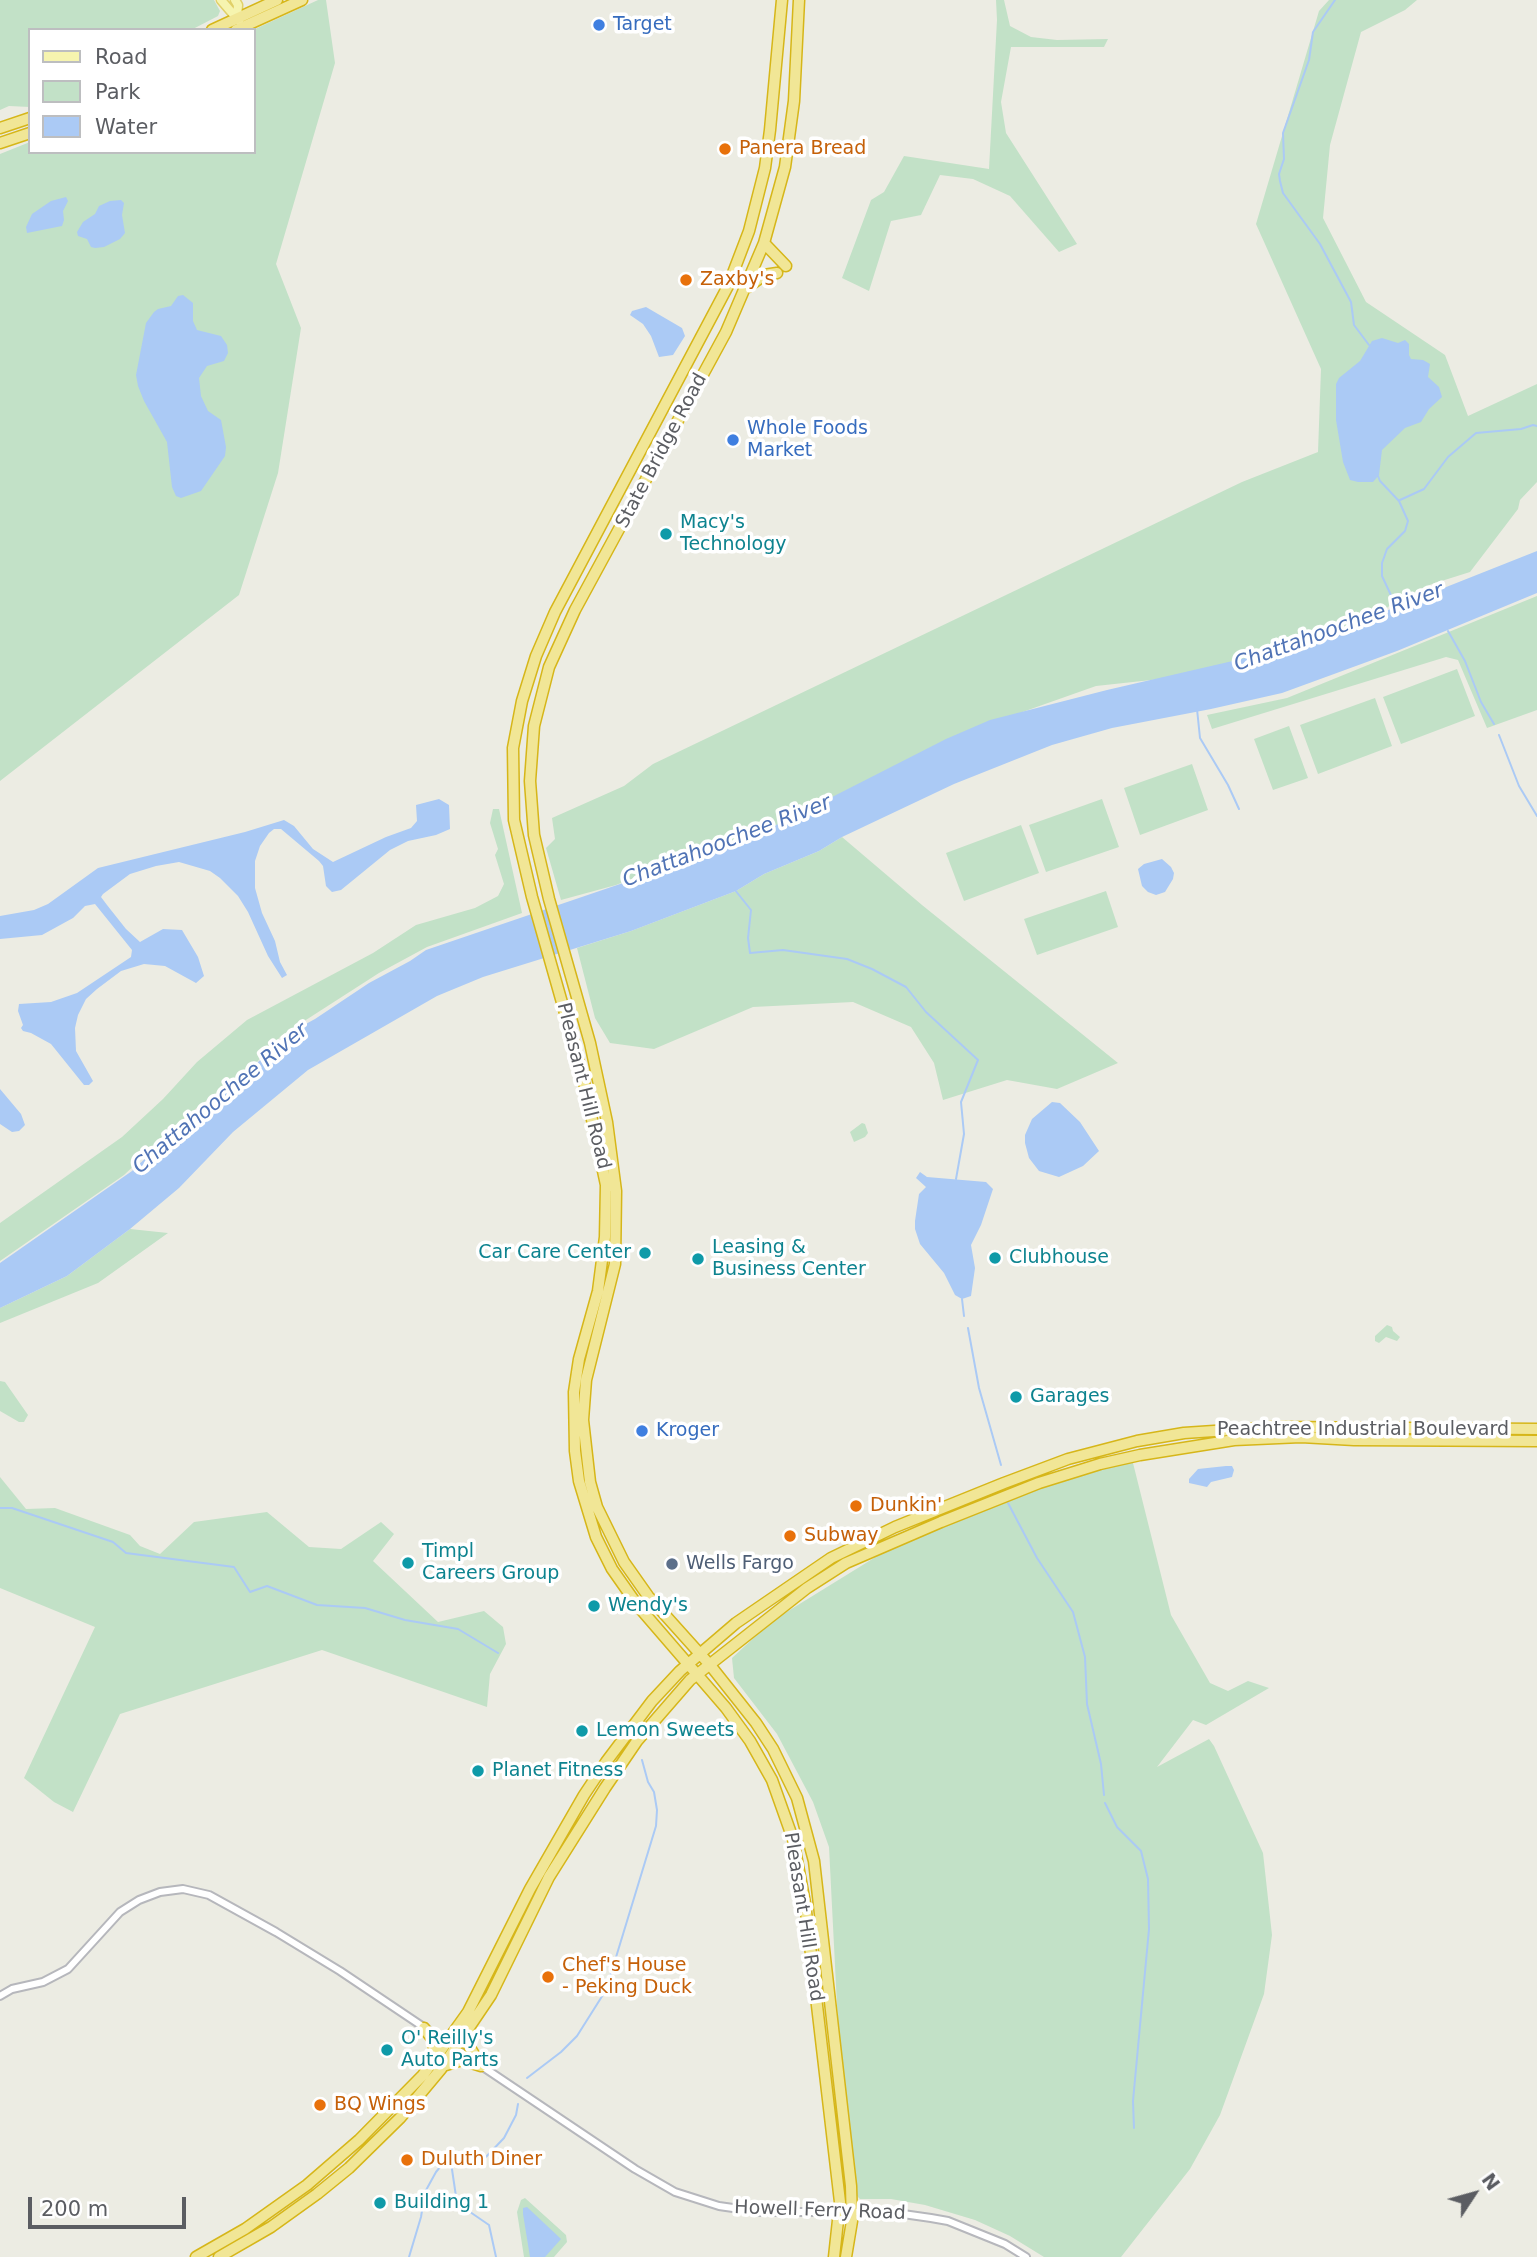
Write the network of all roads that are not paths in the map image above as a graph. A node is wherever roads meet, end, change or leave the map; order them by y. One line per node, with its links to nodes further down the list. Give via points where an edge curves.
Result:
1 (221, 0): 7 (main road)
2 (234, 0): 7 (main road)
3 (277, 0): 7 (highway)
4 (302, 0): 7 (highway)
5 (782, 0): 16 (highway, State Bridge Road, via 771,130 750,231 728,286 555,611 522,701 513,748 514,820)
6 (799, 0): 12 (highway, State Bridge Road, via 785,167)
7 (238, 25)
8 (28, 119): 9 (highway)
9 (0, 128)
10 (28, 134): 11 (highway)
11 (0, 143)
12 (764, 243): 13 (highway); 15 (highway, State Bridge Road)
13 (786, 266)
14 (777, 273): 15 (highway, via 759,278)
15 (745, 290): 17 (highway, State Bridge Road, via 549,667 534,726 530,781 534,835)
16 (532, 897): 18 (highway, Pleasant Hill Road, via 582,1073)
17 (549, 899): 19 (highway, Pleasant Hill Road, via 590,1042 607,1122 616,1192)
18 (606, 1185): 19 (highway, via 612,1194); 23 (highway, Pleasant Hill Road, via 598,1291 574,1392 579,1481 592,1527 612,1569)
19 (615, 1264): 22 (highway, Pleasant Hill Road, via 586,1380 583,1420 590,1482 624,1562)
20 (1537, 1429): 22 (highway, Peachtree Industrial Boulevard, via 1246,1427 1103,1449 970,1496 849,1547 758,1606)
21 (1537, 1441): 24 (highway, Peachtree Industrial Boulevard, via 1234,1440 1100,1464 1039,1483 861,1555 807,1588)
22 (700, 1654): 23 (highway, Peachtree Industrial Boulevard); 24 (highway, Pleasant Hill Road)
23 (688, 1664): 25 (highway, Pleasant Hill Road); 29 (highway, Peachtree Industrial Boulevard, via 652,1701 594,1780 530,1889)
24 (710, 1665): 25 (highway, Peachtree Industrial Boulevard); 33 (highway, Pleasant Hill Road, via 773,1749 797,1798 809,1838)
25 (697, 1674): 28 (highway, Peachtree Industrial Boulevard, via 661,1711 605,1788 549,1877 491,1995); 34 (highway, Pleasant Hill Road, via 759,1755 793,1839 816,1992)
26 (0, 1996): 27 (street, Howell Ferry Road, via 68,1969 120,1912 139,1900 183,1889 209,1895 276,1932)
27 (424, 2028): 29 (street, Howell Ferry Road); 30 (highway, via 433,2040)
28 (468, 2030): 29 (highway, Peachtree Industrial Boulevard); 31 (highway, via 469,2046)
29 (451, 2045): 30 (highway, Peachtree Industrial Boulevard); 31 (street, Howell Ferry Road); 32 (highway, Peachtree Industrial Boulevard)
30 (435, 2059): 35 (highway, Peachtree Industrial Boulevard, via 384,2116 322,2173 253,2224)
31 (481, 2066): 32 (highway, via 456,2060); 34 (street, Howell Ferry Road, via 675,2192 719,2206 761,2212)
32 (441, 2069): 36 (highway, Peachtree Industrial Boulevard, via 349,2168 282,2219)
33 (852, 2212): 34 (street, Howell Ferry Road); 38 (highway, Pleasant Hill Road); 39 (street, Howell Ferry Road, via 948,2221)
34 (839, 2213): 37 (highway, Pleasant Hill Road)
35 (196, 2257)
36 (219, 2257)
37 (834, 2257)
38 (846, 2257)
39 (1026, 2257)

